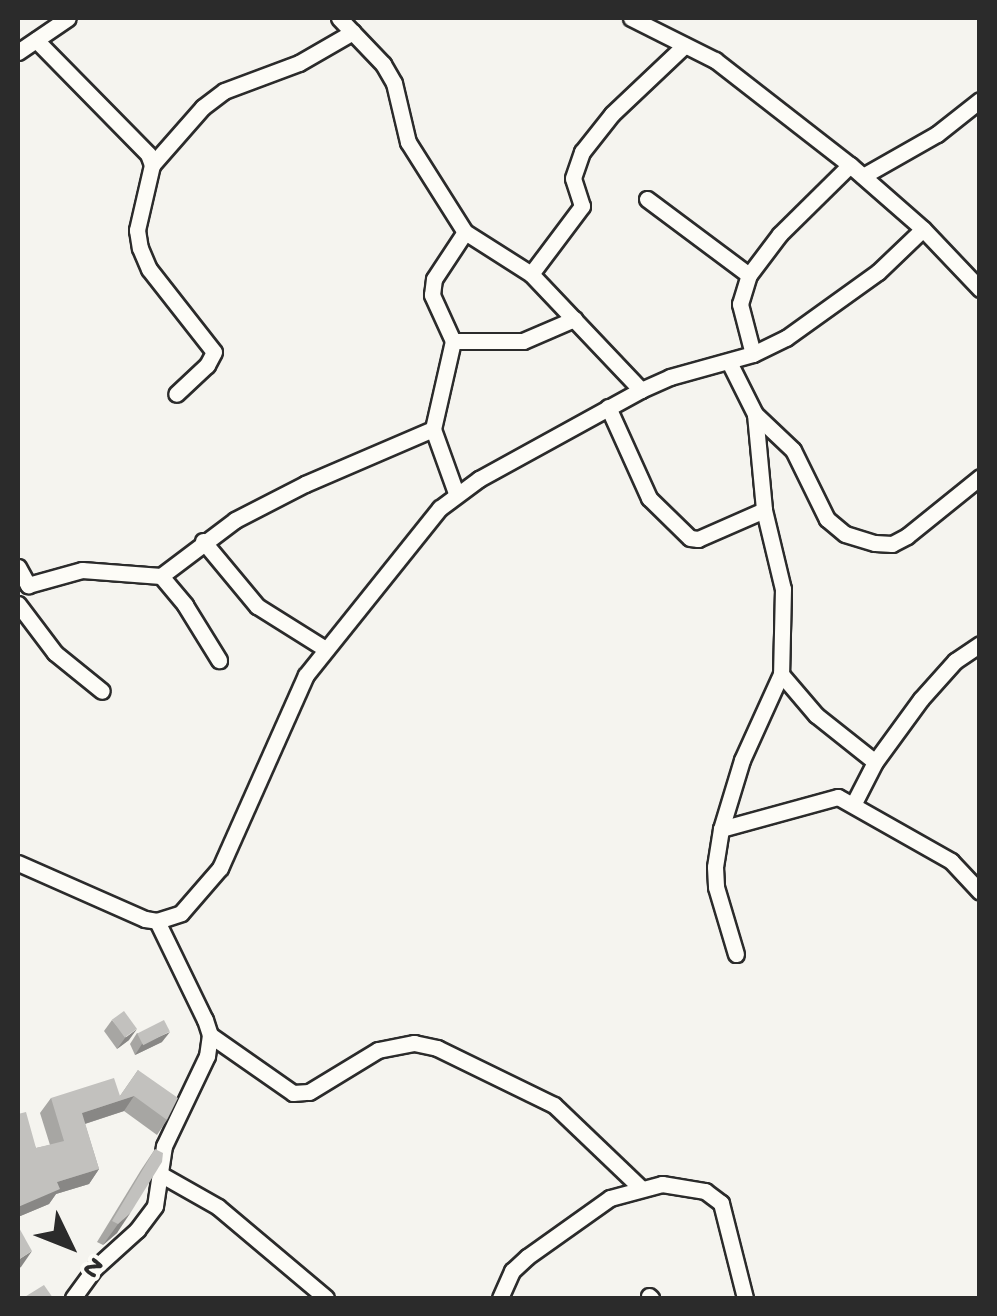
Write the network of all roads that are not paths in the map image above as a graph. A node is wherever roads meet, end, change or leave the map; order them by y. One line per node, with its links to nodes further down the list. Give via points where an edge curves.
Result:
1 (68, 18): 5 (street)
2 (339, 18): 4 (street)
3 (631, 18): 6 (street)
4 (353, 32): 9 (street, via 300,63 224,91); 13 (street, via 388,74 415,156)
5 (36, 40): 7 (street); 9 (street)
6 (684, 45): 10 (street, via 715,60); 14 (street, via 582,152 573,178 582,206)
7 (18, 52)
8 (980, 100): 10 (street, via 937,134)
9 (152, 165): 22 (street, via 137,230 140,248 148,269 214,352)
10 (856, 170): 12 (street); 15 (street, via 780,234)
11 (647, 199): 15 (street)
12 (924, 229): 16 (street); 19 (street, via 813,321)
13 (465, 232): 14 (street); 18 (street, via 434,279 432,295)
14 (531, 274): 17 (street)
15 (748, 275): 19 (street, via 740,304)
16 (980, 289)
17 (574, 319): 18 (street, via 522,341); 21 (street)
18 (453, 341): 25 (street)
19 (752, 354): 20 (street)
20 (729, 362): 21 (street); 24 (street)
21 (642, 390): 23 (street)
22 (176, 394)
23 (608, 407): 27 (street); 28 (street, via 648,498 690,538)
24 (756, 414): 26 (street, via 793,450 827,519 845,534 875,543 907,536); 28 (street)
25 (433, 430): 27 (street); 29 (street, via 306,484)
26 (980, 477)
27 (456, 493): 35 (street)
28 (764, 510): 37 (street, via 783,588)
29 (202, 541): 31 (street); 35 (street, via 257,606)
30 (18, 566): 32 (street)
31 (161, 576): 32 (street, via 82,570); 36 (street)
32 (22, 589)
33 (18, 604): 38 (street, via 55,653)
34 (980, 644): 39 (street, via 920,699)
35 (324, 648): 44 (street, via 220,868 181,914)
36 (219, 660)
37 (780, 674): 39 (street, via 816,716); 41 (street)
38 (102, 691)
39 (875, 762): 40 (street)
40 (854, 803): 41 (street, via 838,797); 43 (street, via 951,862)
41 (721, 829): 45 (street, via 716,887)
42 (18, 863): 44 (street)
43 (980, 892)
44 (157, 921): 46 (street)
45 (736, 954)
46 (210, 1035): 47 (street, via 199,1080 164,1146); 48 (street, via 294,1093 309,1092 378,1050 414,1043 437,1048 554,1106)
47 (160, 1174): 49 (street, via 155,1206); 50 (street, via 218,1207)
48 (641, 1188): 51 (street, via 610,1198 527,1258); 52 (street, via 689,1186 721,1203)
49 (72, 1298)
50 (326, 1298)
51 (500, 1298)
52 (745, 1298)

